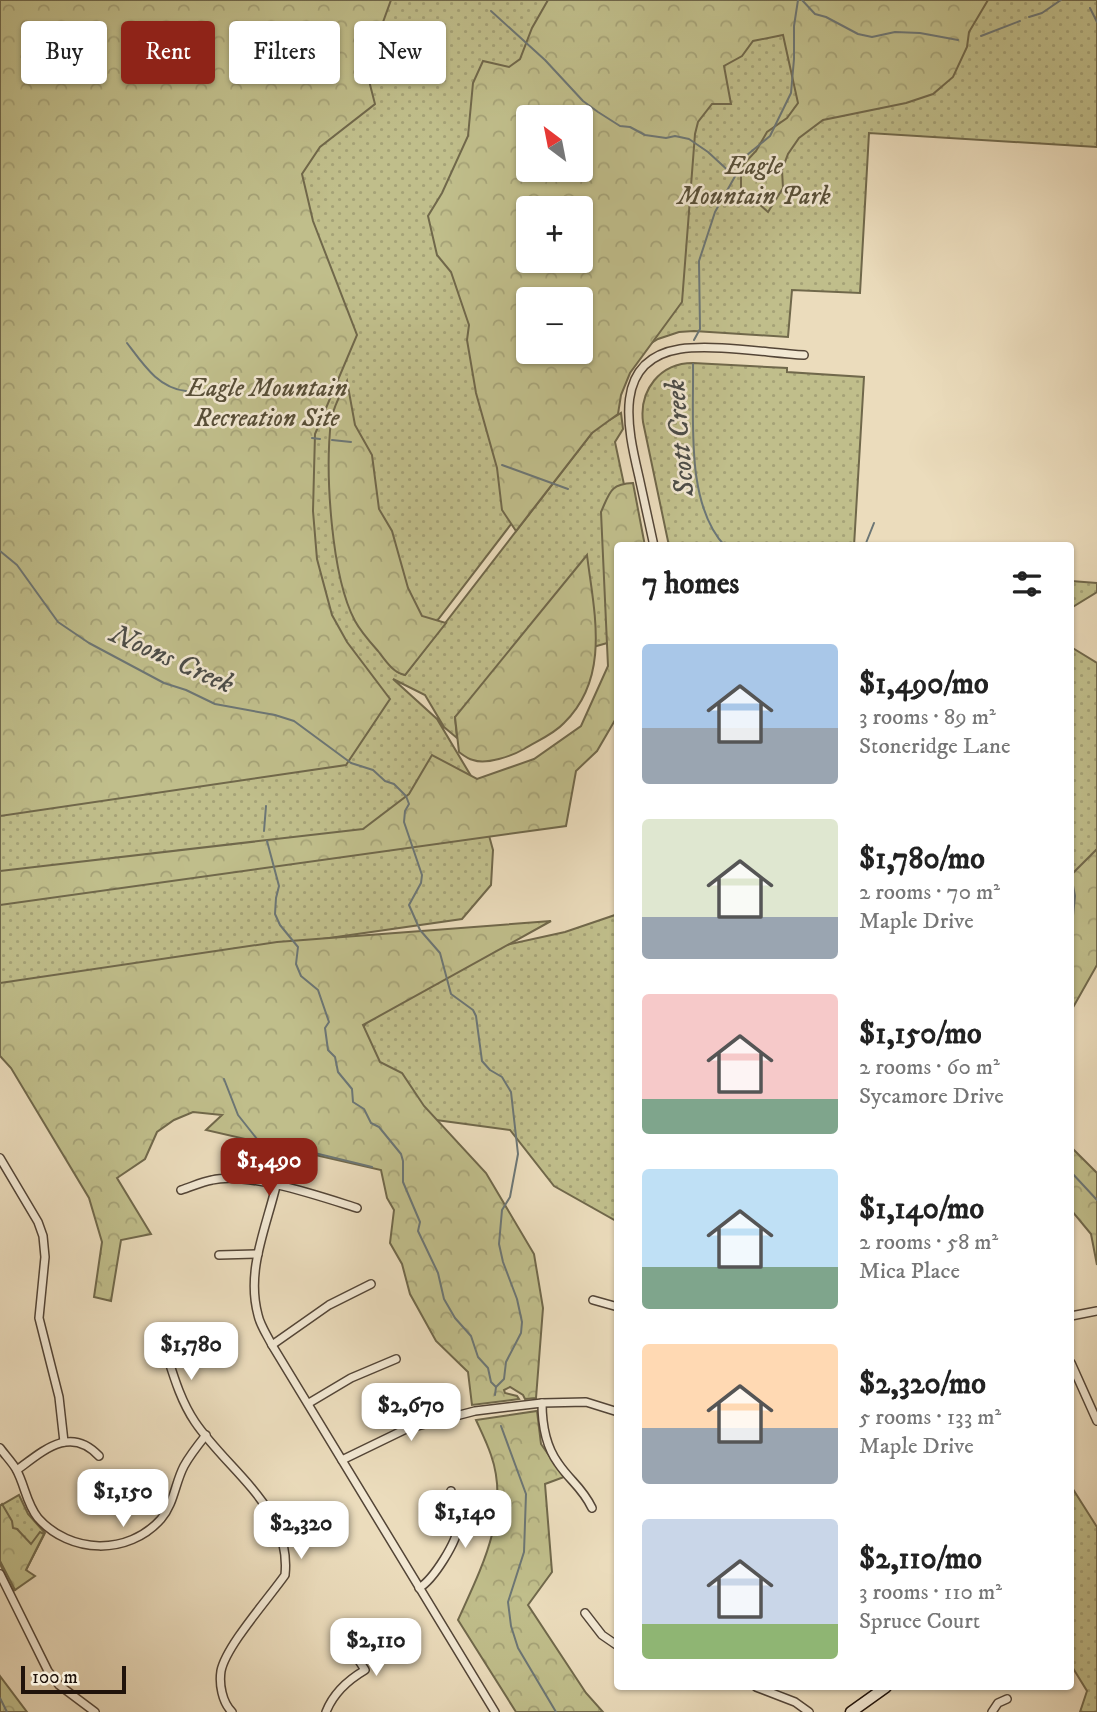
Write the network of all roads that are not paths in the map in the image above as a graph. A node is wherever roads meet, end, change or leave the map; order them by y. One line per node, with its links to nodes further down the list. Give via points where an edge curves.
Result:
1 (804, 355): 2 (street, via 681,349 662,355 642,370 629,398 628,424)
2 (653, 542)
3 (0, 1158): 23 (street, via 43,1236 39,1318 58,1392)
4 (276, 1186): 5 (street, via 213,1180); 6 (street); 7 (street)
5 (181, 1190)
6 (357, 1208)
7 (258, 1254): 8 (street); 15 (street, via 253,1285 258,1317)
8 (219, 1255)
9 (371, 1284): 15 (street, via 329,1305)
10 (593, 1300): 11 (street)
11 (614, 1306)
12 (1097, 1311): 13 (street)
13 (1074, 1315)
14 (161, 1337): 22 (street, via 182,1398)
15 (272, 1345): 18 (street)
16 (396, 1359): 18 (street)
17 (1074, 1370): 21 (street)
18 (309, 1403): 26 (street)
19 (542, 1403): 20 (street, via 586,1402); 26 (street, via 458,1414 406,1429); 29 (street, via 545,1440)
20 (614, 1411)
21 (1097, 1421)
22 (206, 1435): 27 (street, via 184,1467 161,1519 127,1542 103,1547 73,1542 48,1528 32,1509); 38 (street, via 257,1493 275,1522 287,1562 285,1576 228,1653 221,1671)
23 (64, 1442): 25 (street, via 90,1446); 27 (street, via 47,1447)
24 (0, 1448): 27 (street)
25 (99, 1456)
26 (342, 1460): 31 (street)
27 (17, 1470)
28 (451, 1491): 31 (street, via 458,1525 454,1541 430,1580)
29 (592, 1508)
30 (0, 1574): 39 (street, via 48,1671)
31 (419, 1588): 41 (street)
32 (585, 1613): 34 (street)
33 (344, 1637): 40 (street, via 365,1670 352,1677)
34 (614, 1643)
35 (764, 1690): 42 (street)
36 (882, 1690): 43 (street)
37 (1007, 1699): 44 (street)
38 (228, 1711)
39 (95, 1712)
40 (326, 1712)
41 (495, 1712)
42 (809, 1712)
43 (851, 1712)
44 (992, 1712)

